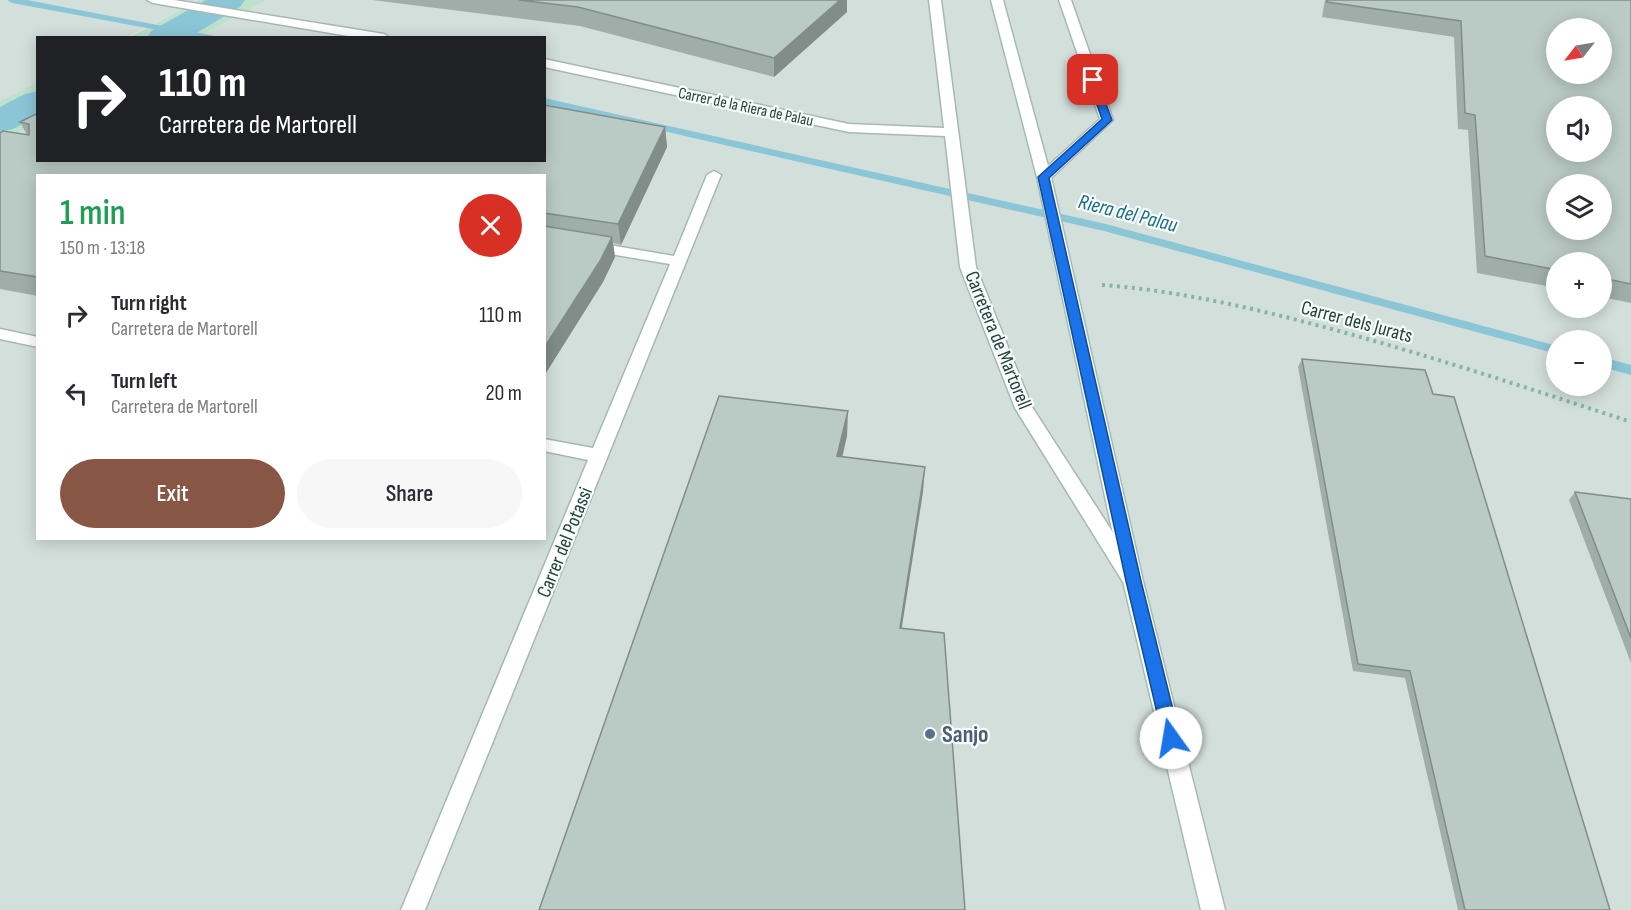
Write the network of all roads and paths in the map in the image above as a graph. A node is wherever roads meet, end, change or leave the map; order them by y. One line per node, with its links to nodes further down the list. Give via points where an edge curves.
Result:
1 (153, 0): 5 (street)
2 (935, 0): 7 (street, Carretera de Martorell)
3 (997, 0): 9 (street, Carretera de Martorell)
4 (1065, 0): 9 (street, via 1107,120)
5 (372, 36)
6 (546, 63): 7 (street, Carrer de la Riera de Palau, via 849,128)
7 (950, 132): 18 (street, Carretera de Martorell, via 968,267 1024,408)
8 (714, 175): 11 (street, Carrer del Potassi)
9 (1044, 177): 12 (street, Carretera de Martorell)
10 (546, 238): 11 (street)
11 (679, 261): 17 (street, Carrer del Potassi)
12 (1068, 284): 15 (path, Carrer dels Jurats, via 1149,288 1259,310 1434,357); 18 (street, Carretera de Martorell)
13 (0, 334): 14 (street)
14 (36, 342)
15 (1631, 422)
16 (546, 445): 17 (street)
17 (599, 456): 19 (street, Carrer del Potassi)
18 (1133, 581): 20 (street, Carretera de Martorell)
19 (414, 910)
20 (1213, 910)

